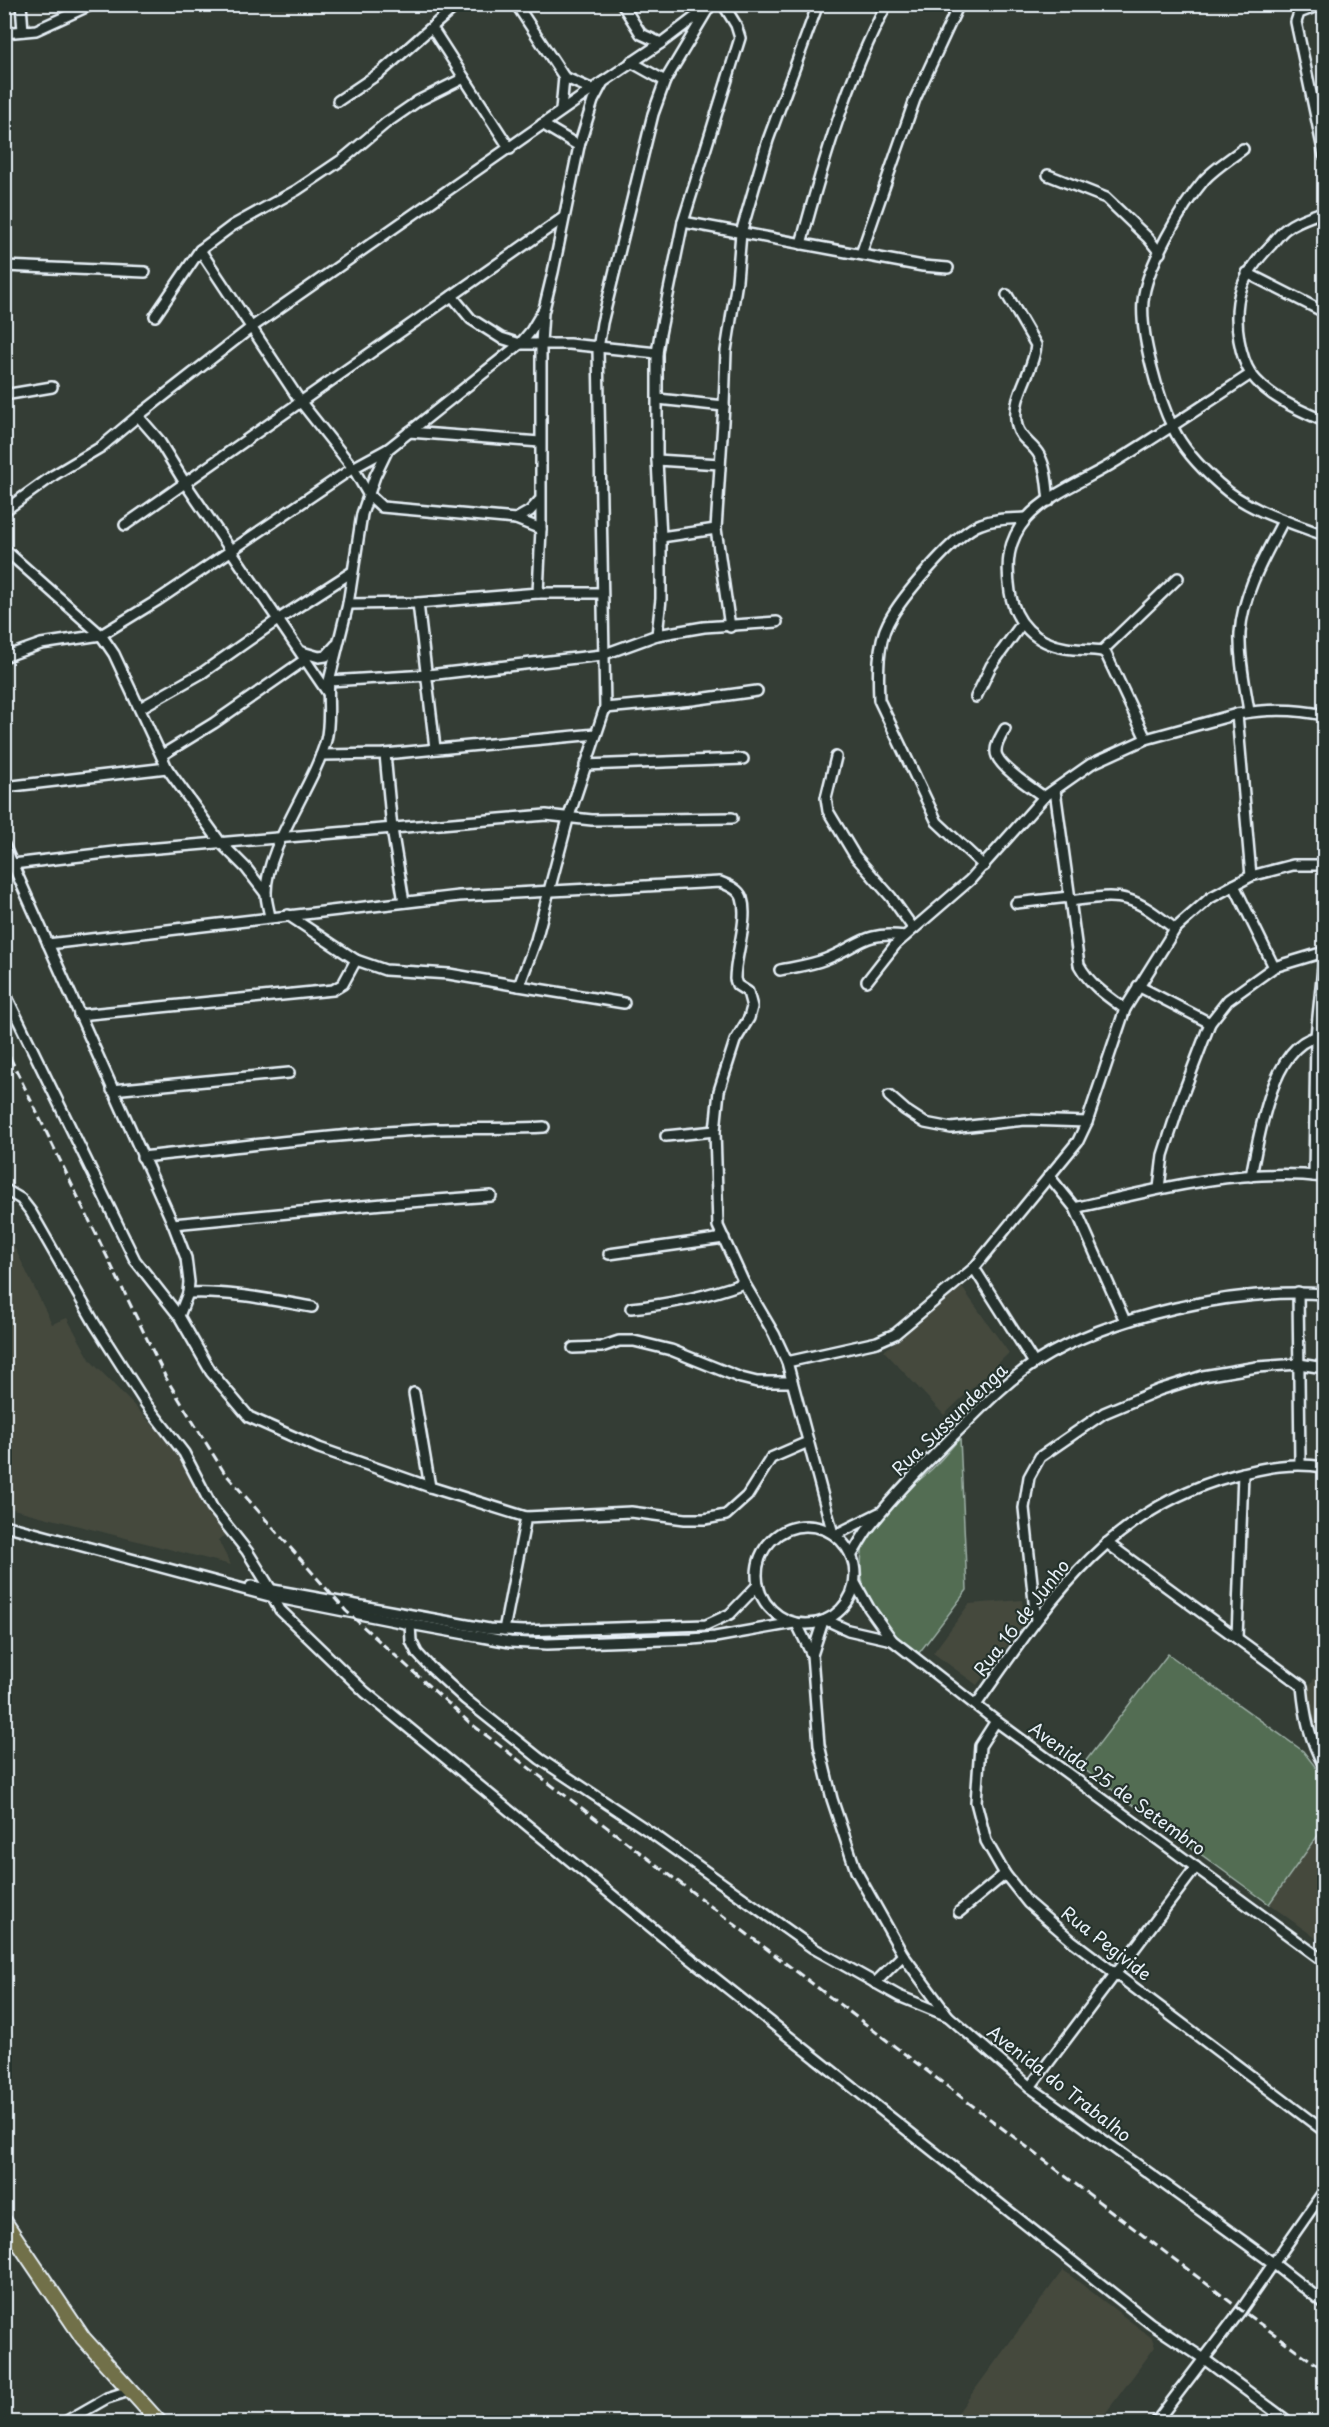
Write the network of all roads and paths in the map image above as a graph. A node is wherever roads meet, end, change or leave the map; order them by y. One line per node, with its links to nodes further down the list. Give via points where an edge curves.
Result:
1 (21, 4): 13 (street)
2 (93, 4): 13 (street, via 36,30)
3 (458, 4): 12 (street)
4 (516, 4): 19 (street)
5 (622, 4): 15 (street)
6 (723, 4): 36 (street, via 740,38)
7 (818, 4): 37 (street, via 768,141)
8 (886, 4): 38 (street, via 825,154)
9 (959, 4): 41 (street, via 915,99)
10 (1322, 4): 26 (street, via 1296,17)
11 (711, 5): 16 (street); 21 (street)
12 (432, 28): 20 (street); 24 (street, via 381,72)
13 (23, 31): 14 (street)
14 (4, 33)
15 (641, 34): 16 (street); 17 (street)
16 (661, 43): 17 (street)
17 (641, 55): 18 (street)
18 (631, 62): 21 (street); 22 (street)
19 (564, 77): 23 (street); 27 (street)
20 (464, 78): 30 (street); 39 (street, via 418,101 343,159 232,226)
21 (665, 81): 54 (street, via 653,114)
22 (603, 82): 23 (street); 29 (street)
23 (591, 89): 27 (street)
24 (338, 101)
25 (1324, 108): 26 (street)
26 (1314, 109): 32 (street)
27 (561, 110): 28 (street)
28 (542, 124): 29 (street); 30 (street)
29 (579, 146): 35 (street)
30 (510, 148): 51 (street)
31 (1243, 149): 40 (street, via 1205,179 1182,210)
32 (1324, 155)
33 (1048, 175): 40 (street, via 1106,198)
34 (1324, 211): 45 (street, via 1287,228)
35 (564, 218): 47 (street); 48 (street)
36 (683, 222): 37 (street); 55 (street)
37 (741, 233): 38 (street); 61 (street, via 726,351)
38 (801, 244): 41 (street)
39 (200, 250): 50 (street); 51 (street)
40 (1160, 253): 64 (street, via 1147,282 1143,321 1151,362)
41 (861, 254): 43 (street)
42 (4, 266): 44 (street)
43 (948, 268)
44 (145, 272)
45 (1247, 273): 49 (street); 56 (street, via 1238,294 1236,320 1240,349)
46 (1007, 295): 74 (street, via 1036,345 1016,409 1017,426 1039,455)
47 (452, 296): 53 (street, via 471,319 501,338); 60 (street)
48 (544, 309): 52 (street); 53 (street)
49 (1324, 312)
50 (155, 316)
51 (252, 327): 60 (street); 62 (street)
52 (541, 343): 53 (street); 54 (street); 66 (street)
53 (520, 344): 65 (street)
54 (599, 345): 55 (street); 91 (street)
55 (657, 353): 59 (street)
56 (1251, 374): 63 (street, via 1270,392); 64 (street)
57 (52, 387): 58 (street)
58 (4, 395)
59 (658, 399): 61 (street); 68 (street)
60 (300, 401): 70 (street); 71 (street)
61 (724, 406): 69 (street)
62 (138, 416): 71 (street, via 158,439); 76 (street, via 101,447)
63 (1324, 421)
64 (1172, 427): 74 (street); 80 (street, via 1182,444 1220,485)
65 (409, 432): 66 (street); 67 (street)
66 (540, 442): 73 (street)
67 (388, 449): 70 (street); 72 (street)
68 (657, 460): 69 (street); 85 (street)
69 (720, 464): 83 (street)
70 (353, 468): 72 (street); 87 (street)
71 (185, 483): 81 (street); 87 (street)
72 (368, 494): 75 (street); 77 (street)
73 (539, 501): 79 (street); 82 (street)
74 (1049, 501): 78 (street)
75 (382, 507): 77 (street); 79 (street)
76 (4, 511)
77 (362, 514): 88 (street)
78 (1026, 518): 96 (street, via 1007,562 1011,596); 137 (street, via 980,524 945,551 888,623 881,651 879,700 933,817)
79 (516, 519): 82 (street)
80 (1283, 521): 84 (street); 112 (street, via 1244,606 1240,633)
81 (125, 525)
82 (541, 529): 90 (street)
83 (716, 529): 85 (street); 97 (street)
84 (1324, 535)
85 (661, 537): 99 (street)
86 (4, 549): 98 (street)
87 (230, 550): 94 (street); 98 (street)
88 (352, 572): 93 (street); 94 (street)
89 (1178, 578): 101 (street)
90 (538, 593): 91 (street); 92 (street)
91 (601, 593): 103 (street)
92 (418, 603): 93 (street); 105 (street)
93 (348, 604): 100 (street)
94 (279, 619): 102 (street); 110 (street, via 202,673)
95 (777, 622): 97 (street)
96 (1021, 625): 101 (street, via 1043,641 1065,648); 109 (street, via 991,666)
97 (730, 627): 99 (street)
98 (101, 635): 104 (street, via 41,644); 110 (street)
99 (657, 635): 103 (street)
100 (338, 643): 102 (street, via 326,656); 106 (street)
101 (1102, 651): 117 (street)
102 (304, 655): 108 (street); 120 (street, via 214,723)
103 (602, 655): 105 (street); 111 (street)
104 (4, 657)
105 (428, 675): 106 (street); 118 (street)
106 (329, 681): 108 (street)
107 (757, 691): 111 (street)
108 (328, 693): 121 (street, via 330,719)
109 (976, 697)
110 (140, 708): 120 (street)
111 (605, 708): 116 (street)
112 (1249, 711): 113 (street); 114 (street, via 1307,711)
113 (1237, 714): 117 (street); 138 (street)
114 (1324, 715)
115 (1005, 729): 128 (street, via 996,748 997,756)
116 (596, 734): 118 (street); 124 (street)
117 (1146, 739): 127 (street, via 1091,764)
118 (435, 748): 119 (street)
119 (386, 754): 121 (street); 131 (street)
120 (162, 755): 125 (street)
121 (321, 755): 132 (street)
122 (836, 757): 147 (street, via 826,798 828,811 855,856)
123 (742, 759): 124 (street)
124 (585, 765): 130 (street)
125 (166, 768): 126 (street); 133 (street)
126 (4, 787)
127 (1055, 790): 128 (street); 142 (street)
128 (1044, 797): 137 (street)
129 (732, 818): 130 (street)
130 (568, 819): 131 (street, via 546,815); 140 (street)
131 (392, 828): 132 (street); 143 (street)
132 (283, 837): 133 (street); 141 (street, via 274,856)
133 (220, 842): 135 (street); 141 (street)
134 (4, 845): 135 (street)
135 (13, 864): 150 (street)
136 (1324, 865): 138 (street, via 1293,865)
137 (984, 866): 147 (street)
138 (1251, 876): 139 (street)
139 (1234, 885): 148 (street, via 1210,898); 154 (street)
140 (549, 892): 143 (street); 157 (street); 170 (street, via 720,882 742,896 735,979 748,992 752,1007 724,1071)
141 (266, 894): 146 (street)
142 (1070, 899): 144 (street); 148 (street, via 1133,900); 161 (street, via 1082,971 1102,993)
143 (404, 902): 145 (street)
144 (1016, 903)
145 (288, 915): 146 (street); 153 (street)
146 (270, 917): 150 (street)
147 (913, 928): 149 (street)
148 (1175, 929): 158 (street)
149 (905, 936): 155 (street, via 885,933 869,937 826,959); 156 (street)
150 (48, 944): 162 (street)
151 (1324, 952): 154 (street)
152 (1324, 958): 164 (street)
153 (356, 960): 157 (street, via 385,970 449,974); 162 (street, via 343,984 333,990)
154 (1274, 967): 163 (street, via 1228,1000)
155 (780, 970)
156 (867, 981)
157 (519, 986): 160 (street)
158 (1138, 986): 161 (street); 163 (street)
159 (4, 991): 190 (street, via 135,1260)
160 (624, 1003)
161 (1125, 1009): 168 (street)
162 (80, 1015): 166 (street)
163 (1210, 1023): 176 (street, via 1163,1155)
164 (1320, 1036): 174 (street, via 1295,1048 1279,1073 1263,1118); 175 (street)
165 (290, 1073): 166 (street)
166 (112, 1090): 172 (street)
167 (889, 1096): 168 (street, via 925,1123 951,1128 1025,1120)
168 (1087, 1122): 173 (street, via 1078,1141)
169 (544, 1127): 172 (street, via 436,1129)
170 (715, 1131): 171 (street); 181 (street, via 718,1226)
171 (666, 1136)
172 (142, 1157): 180 (street)
173 (1049, 1176): 179 (street); 183 (street)
174 (1251, 1176): 175 (street); 176 (street)
175 (1319, 1176)
176 (1159, 1188): 179 (street)
177 (4, 1189): 212 (street, via 21,1199 31,1212 95,1324 146,1404 184,1453 212,1507 247,1551)
178 (491, 1196): 180 (street)
179 (1075, 1208): 191 (street)
180 (173, 1224): 186 (street, via 186,1258)
181 (724, 1238): 182 (street); 184 (street)
182 (609, 1254)
183 (974, 1268): 193 (street, via 895,1334 877,1342); 194 (street)
184 (744, 1284): 189 (street, via 683,1302); 193 (street)
185 (1298, 1292): 187 (street, Rua Sussundenga); 191 (street, Rua Sussundenga, via 1218,1300); 195 (street)
186 (188, 1293): 188 (street, via 242,1295); 190 (street)
187 (1324, 1294)
188 (312, 1307)
189 (631, 1308)
190 (179, 1316): 203 (street, via 211,1372 249,1417 319,1448)
191 (1125, 1321): 194 (street, Rua Sussundenga)
192 (573, 1348): 197 (street, via 634,1341 671,1350 741,1378)
193 (787, 1362): 197 (street)
194 (1034, 1363): 204 (street, Rua Sussundenga, via 993,1397)
195 (1299, 1364): 196 (street); 200 (street); 213 (street, via 1203,1376 1159,1390 1104,1413 1040,1457 1029,1477 1024,1508)
196 (1324, 1368)
197 (792, 1383): 199 (street)
198 (414, 1393): 203 (street)
199 (808, 1443): 205 (street, via 771,1458 747,1496 726,1515 685,1519 593,1512); 207 (street)
200 (1300, 1463): 201 (street, Rua 16 de Junho); 202 (street, Rua 16 de Junho)
201 (1324, 1467)
202 (1243, 1473): 208 (street, Rua 16 de Junho, via 1168,1499 1124,1527); 218 (street)
203 (430, 1487): 205 (street)
204 (881, 1512): 207 (street, Rua Sussundenga); 209 (street, Rua Sussundenga)
205 (526, 1517): 217 (street)
206 (4, 1525): 212 (street)
207 (834, 1535): 209 (street); 211 (street, via 818,1528 785,1531 762,1553)
208 (1107, 1543): 213 (street, Rua 16 de Junho); 218 (street)
209 (851, 1556): 210 (street)
210 (855, 1583): 214 (street, via 840,1612); 219 (street, Avenida 25 de Setembro)
211 (758, 1585): 215 (street, via 774,1613); 217 (street, via 730,1614 706,1625)
212 (272, 1593): 216 (street); 217 (street); 238 (street, via 280,1610 365,1692 662,1936 1150,2323)
213 (1036, 1620): 221 (street, Rua 16 de Junho)
214 (825, 1621): 215 (street); 219 (street, Avenida 25 de Setembro); 220 (street, Avenida do Trabalho)
215 (795, 1623): 216 (street, via 715,1637 547,1644 510,1642); 220 (street, Avenida do Trabalho)
216 (410, 1624): 230 (street, via 411,1641 430,1667 540,1759 813,1948)
217 (504, 1630)
218 (1237, 1638): 223 (street, via 1302,1686 1308,1727)
219 (892, 1640): 221 (street, Avenida 25 de Setembro)
220 (812, 1655): 227 (street, Avenida do Trabalho, via 819,1744 832,1798 856,1871)
221 (976, 1706): 222 (street, Avenida 25 de Setembro)
222 (996, 1721): 224 (street, Avenida 25 de Setembro); 225 (street, Rua Pegivide, via 980,1746 976,1802 986,1841)
223 (1324, 1766)
224 (1196, 1867): 228 (street, Avenida 25 de Setembro); 229 (street)
225 (1005, 1874): 226 (street); 229 (street, Rua Pegivide, via 1028,1903)
226 (959, 1912)
227 (903, 1955): 230 (street); 231 (street, Avenida do Trabalho)
228 (1324, 1961)
229 (1115, 1972): 232 (street); 233 (street, Rua Pegivide)
230 (875, 1983): 231 (street)
231 (948, 2016): 232 (street, Avenida do Trabalho)
232 (1030, 2088): 236 (street, Avenida do Trabalho)
233 (1324, 2131)
234 (1324, 2192): 236 (street)
235 (4, 2221): 239 (highway, via 83,2338)
236 (1273, 2263): 237 (street, Avenida do Trabalho); 238 (street)
237 (1324, 2303)
238 (1204, 2359): 242 (street); 243 (street)
239 (129, 2391): 240 (street, via 107,2398); 241 (highway)
240 (65, 2422)
241 (159, 2422)
242 (1156, 2422)
243 (1289, 2422)

